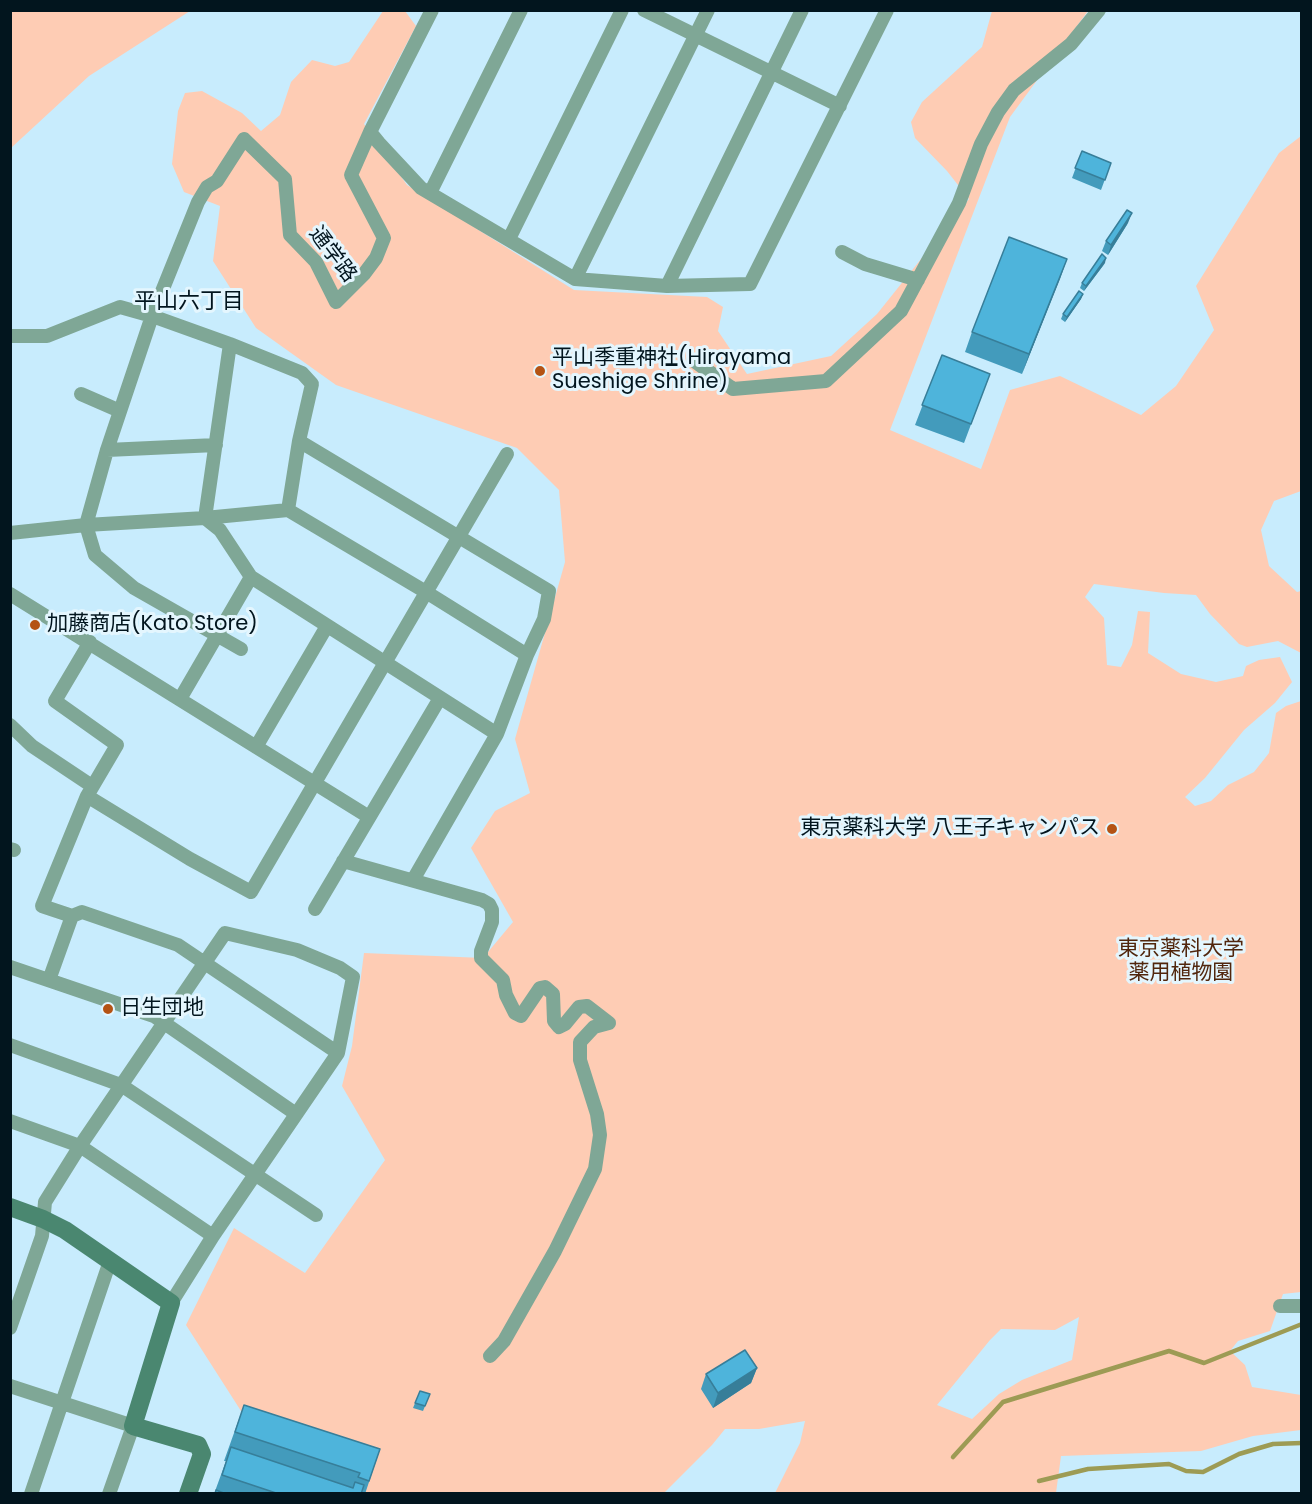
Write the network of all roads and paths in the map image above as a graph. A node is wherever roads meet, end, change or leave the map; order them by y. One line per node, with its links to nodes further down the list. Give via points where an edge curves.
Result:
1 (417, 10): 10 (street)
2 (432, 10): 10 (street)
3 (522, 10): 15 (street)
4 (622, 10): 16 (street)
5 (644, 10): 11 (street)
6 (708, 10): 11 (street)
7 (802, 10): 12 (street)
8 (888, 10): 13 (street)
9 (1099, 10): 19 (street, via 1071,44 1014,90 998,112 981,144 959,203)
10 (424, 25): 14 (street)
11 (695, 36): 12 (street); 18 (street)
12 (772, 73): 13 (street); 20 (street)
13 (840, 106): 20 (street, via 750,284)
14 (370, 132): 15 (street); 21 (street, 通学路, via 351,175 384,238 376,258 336,302 316,262 290,235 285,179 244,139 198,202)
15 (430, 193): 16 (street)
16 (509, 239): 18 (street)
17 (842, 252): 19 (street, via 865,264)
18 (575, 279): 20 (street)
19 (918, 280): 24 (street, via 901,310 826,381 733,389)
20 (667, 286)
21 (152, 316): 22 (street, via 120,307 47,336); 23 (street); 26 (street, 通学路)
22 (10, 336)
23 (230, 344): 27 (street, via 302,373 312,384); 28 (street)
24 (693, 360)
25 (81, 394): 26 (street)
26 (120, 411): 29 (street, 通学路)
27 (299, 441): 31 (street); 35 (street)
28 (216, 445): 29 (street); 32 (street)
29 (107, 450): 33 (street, 通学路)
30 (507, 454): 35 (street)
31 (288, 510): 32 (street); 37 (street)
32 (205, 518): 33 (street); 36 (street, via 220,530)
33 (86, 525): 34 (street); 40 (street, via 95,555 134,588)
34 (10, 533)
35 (459, 537): 37 (street); 43 (street, via 549,591 544,619)
36 (250, 577): 39 (street); 40 (street)
37 (426, 592): 43 (street); 44 (street)
38 (10, 594): 41 (street)
39 (327, 626): 44 (street); 49 (street)
40 (217, 635): 42 (street); 46 (street)
41 (90, 642): 46 (street); 51 (street, via 55,701 117,745)
42 (241, 649)
43 (527, 655): 48 (street)
44 (385, 663): 45 (street); 50 (street)
45 (440, 698): 48 (street); 52 (street)
46 (180, 699): 49 (street)
47 (10, 725): 51 (street)
48 (497, 734): 54 (street)
49 (256, 747): 50 (street)
50 (315, 783): 51 (street, via 251,892 190,859); 52 (street)
51 (89, 791): 56 (street, via 42,906)
52 (369, 817): 53 (street)
53 (343, 861): 54 (street); 55 (street)
54 (413, 880): 77 (street, via 489,904 492,922 482,958 503,980 515,1013 520,1016 540,988 545,987 553,994 554,1021 560,1027 579,1007 587,1006 609,1023 594,1027 580,1042 580,1060 600,1135 595,1169 546,1268 504,1341)
55 (315, 909)
56 (72, 916): 57 (street, via 82,912 177,945); 59 (street)
57 (205, 963): 60 (street); 62 (street); 62 (street, via 225,933 297,950 340,968 353,977)
58 (10, 967): 59 (street)
59 (49, 980): 60 (street, via 154,1016)
60 (164, 1023): 63 (street); 64 (street)
61 (10, 1044): 63 (street)
62 (338, 1053): 64 (street)
63 (121, 1085): 66 (street); 67 (street)
64 (296, 1114): 67 (street)
65 (10, 1121): 66 (street)
66 (80, 1146): 70 (street, via 45,1202); 71 (street)
67 (255, 1175): 69 (street); 71 (street)
68 (10, 1207): 70 (street)
69 (316, 1215)
70 (43, 1219): 72 (street); 76 (street, via 42,1236)
71 (213, 1236): 73 (street)
72 (110, 1261): 73 (street); 79 (street)
73 (171, 1303): 80 (street)
74 (1280, 1306): 75 (street)
75 (1302, 1306)
76 (10, 1328)
77 (490, 1356)
78 (10, 1386): 79 (street)
79 (62, 1404): 80 (street); 81 (street)
80 (133, 1426): 82 (street); 83 (street, via 198,1445 202,1454)
81 (31, 1494)
82 (109, 1494)
83 (188, 1494)

